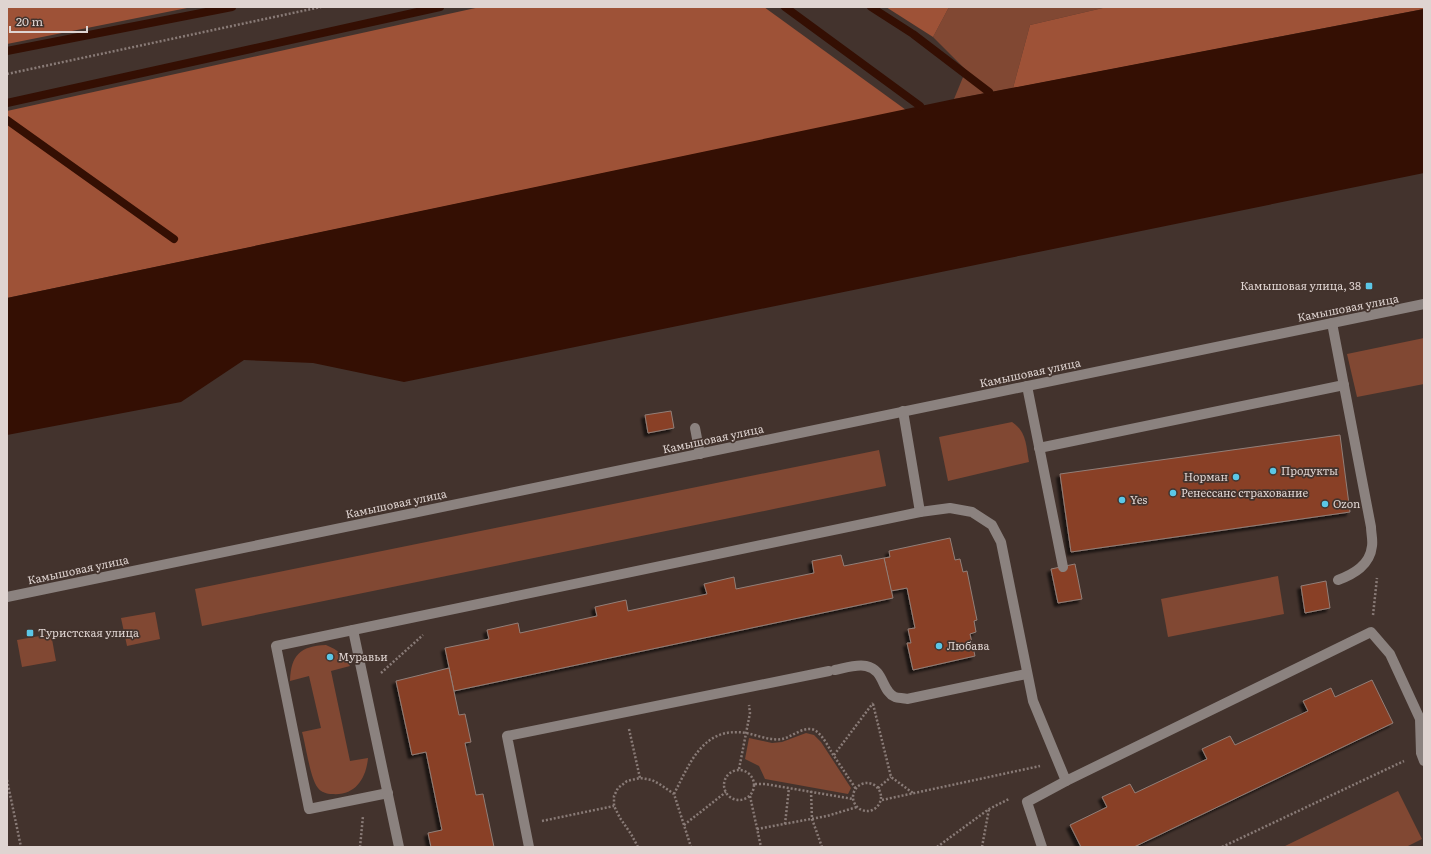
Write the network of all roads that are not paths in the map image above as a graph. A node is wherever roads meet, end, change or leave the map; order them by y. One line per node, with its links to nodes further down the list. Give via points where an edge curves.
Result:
1 (1424, 304): 2 (street, Камышовая улица)
2 (1332, 323): 3 (street); 4 (street, Камышовая улица)
3 (1344, 385): 7 (street); 11 (street, via 1371,527 1372,546 1367,561 1354,574)
4 (1027, 386): 5 (street, Камышовая улица); 7 (street)
5 (903, 411): 8 (street, Камышовая улица); 9 (street)
6 (695, 428): 8 (street)
7 (1039, 448): 10 (street)
8 (700, 454): 12 (street, Камышовая улица)
9 (920, 512): 13 (street); 14 (street, via 950,508 972,512 992,525 1001,542)
10 (1062, 567)
11 (1338, 580)
12 (7, 597)
13 (353, 630): 18 (street); 18 (street, via 276,646 309,809)
14 (1026, 674): 17 (street, via 1033,700); 20 (street, via 907,699 888,692 877,671 867,666 854,666 508,736)
15 (1422, 718): 16 (street); 17 (street, via 1390,654 1371,632)
16 (1422, 757)
17 (1066, 781): 21 (street, via 1027,802)
18 (388, 793): 19 (street)
19 (399, 847)
20 (529, 847)
21 (1042, 847)

